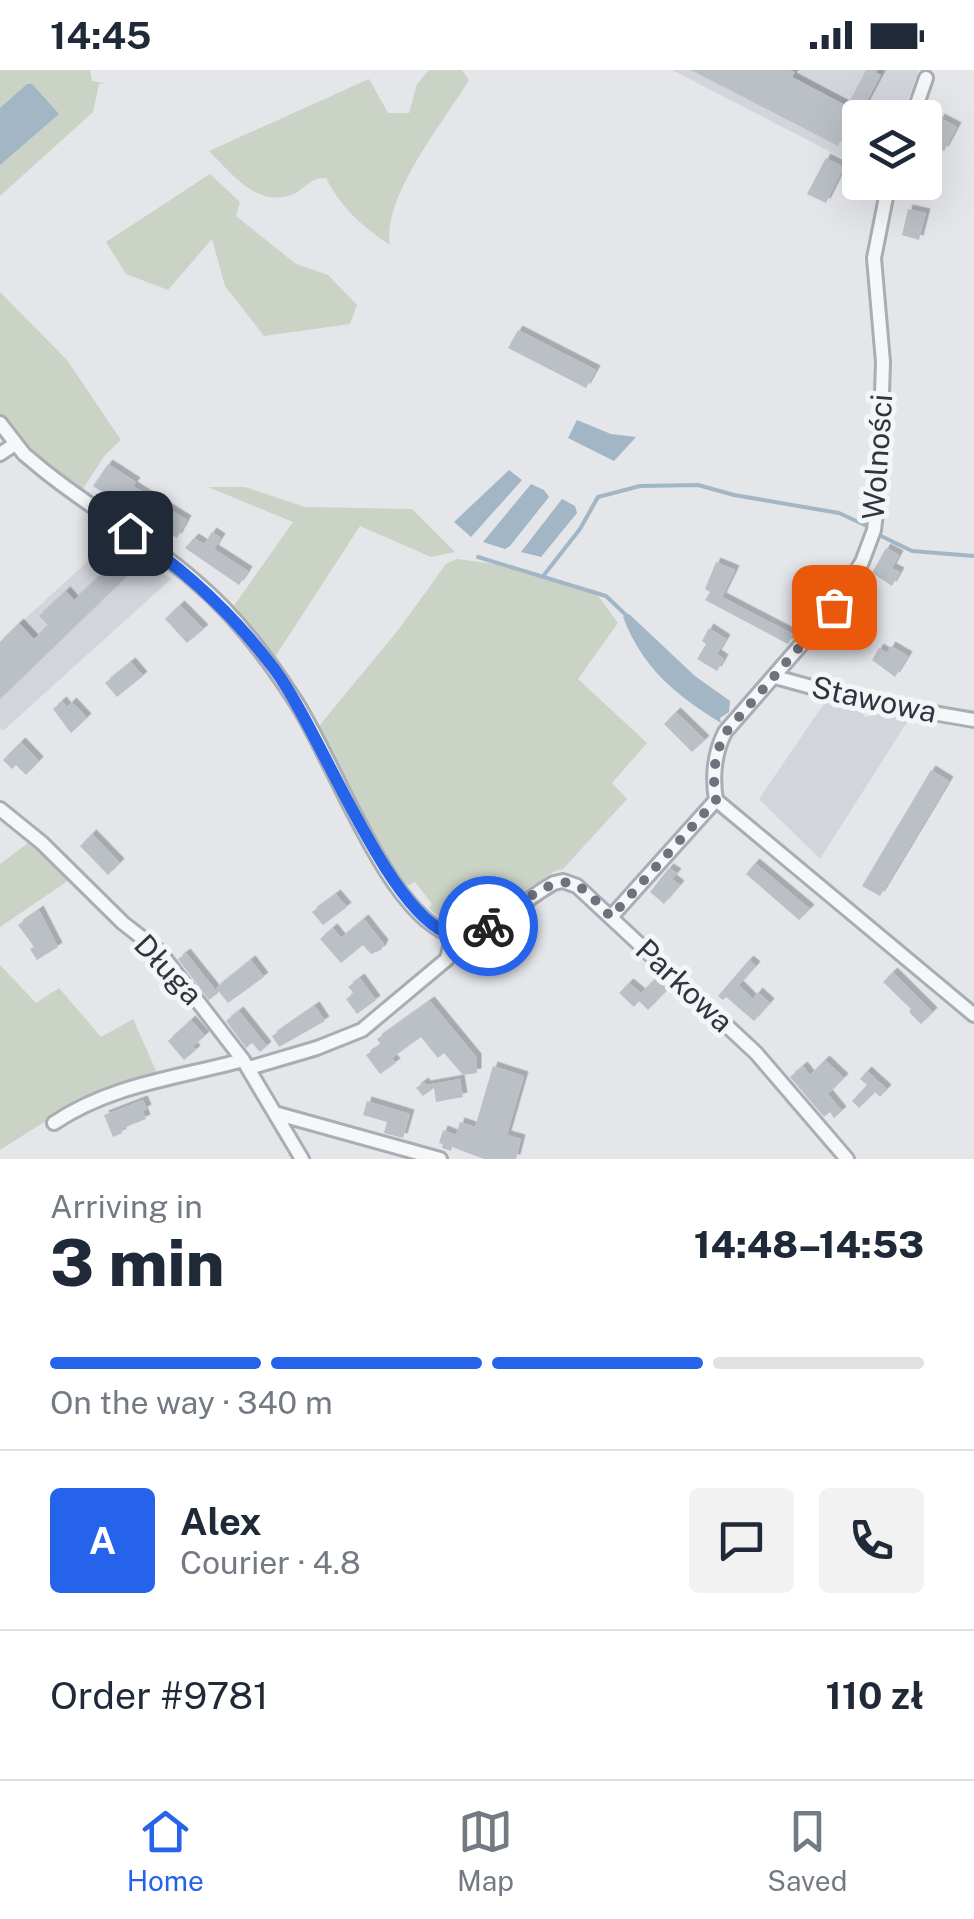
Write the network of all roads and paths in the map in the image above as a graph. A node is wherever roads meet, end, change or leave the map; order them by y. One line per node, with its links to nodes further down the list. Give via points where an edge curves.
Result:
1 (926, 78): 2 (street)
2 (918, 100)
3 (885, 200): 7 (street, Wolności, via 874,258 883,362 874,530 834,607)
4 (0, 423): 5 (street)
5 (15, 444): 6 (street); 12 (street, via 194,579 228,614 297,703 394,881 423,917)
6 (0, 454)
7 (776, 676): 8 (street, Stawowa, via 863,701); 9 (street, Wolności, via 722,739)
8 (974, 720)
9 (716, 800): 11 (street); 13 (street)
10 (0, 809): 14 (street, Długa, via 160,951)
11 (611, 917): 12 (street, Parkowa, via 562,881 478,932); 19 (street, Parkowa, via 756,1054)
12 (452, 935): 14 (street, via 447,959 362,1030)
13 (974, 1014)
14 (246, 1064): 15 (street, Długa); 16 (street, via 119,1090)
15 (278, 1114): 17 (street, Długa); 18 (street)
16 (54, 1124)
17 (302, 1159)
18 (440, 1159)
19 (847, 1159)

